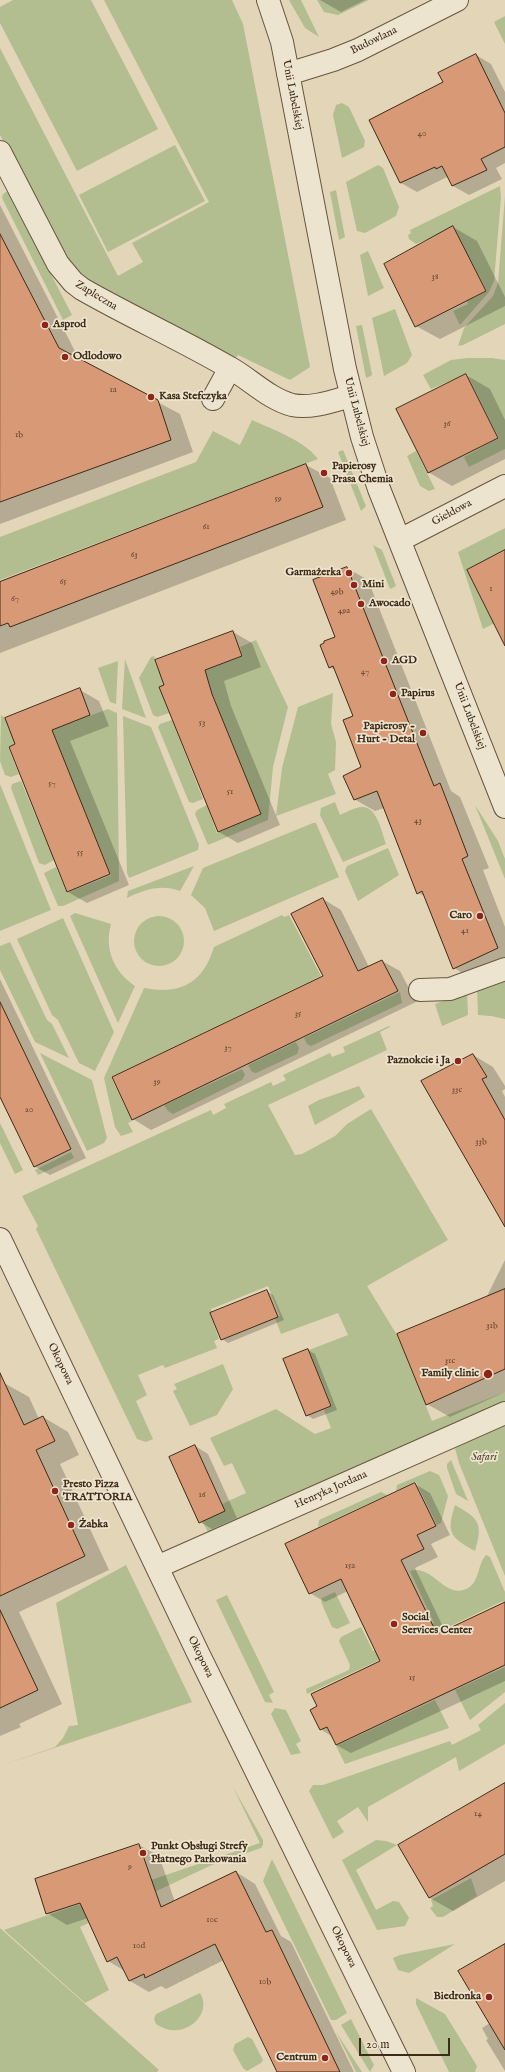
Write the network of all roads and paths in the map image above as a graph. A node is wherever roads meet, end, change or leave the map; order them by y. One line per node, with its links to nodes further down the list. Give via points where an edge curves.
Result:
1 (268, 0): 3 (street, Unii Lubelskiej, via 277,23)
2 (457, 0): 3 (street, Budowlana, via 358,50)
3 (288, 74): 6 (street, Unii Lubelskiej)
4 (0, 152): 5 (street, Zapleczna, via 58,264 73,282)
5 (230, 368): 6 (street, Zapleczna, via 276,398 291,404 318,404); 7 (street)
6 (351, 396): 9 (street, Unii Lubelskiej, via 368,456)
7 (214, 399)
8 (505, 486): 9 (street, Giełdowa)
9 (400, 540): 10 (street, Unii Lubelskiej)
10 (505, 807)
11 (505, 969): 12 (street, via 450,989)
12 (420, 990)
13 (0, 1239): 15 (street, Okopowa)
14 (505, 1412): 15 (street, Henryka Jordana)
15 (157, 1567): 16 (street, Okopowa)
16 (404, 2072)

